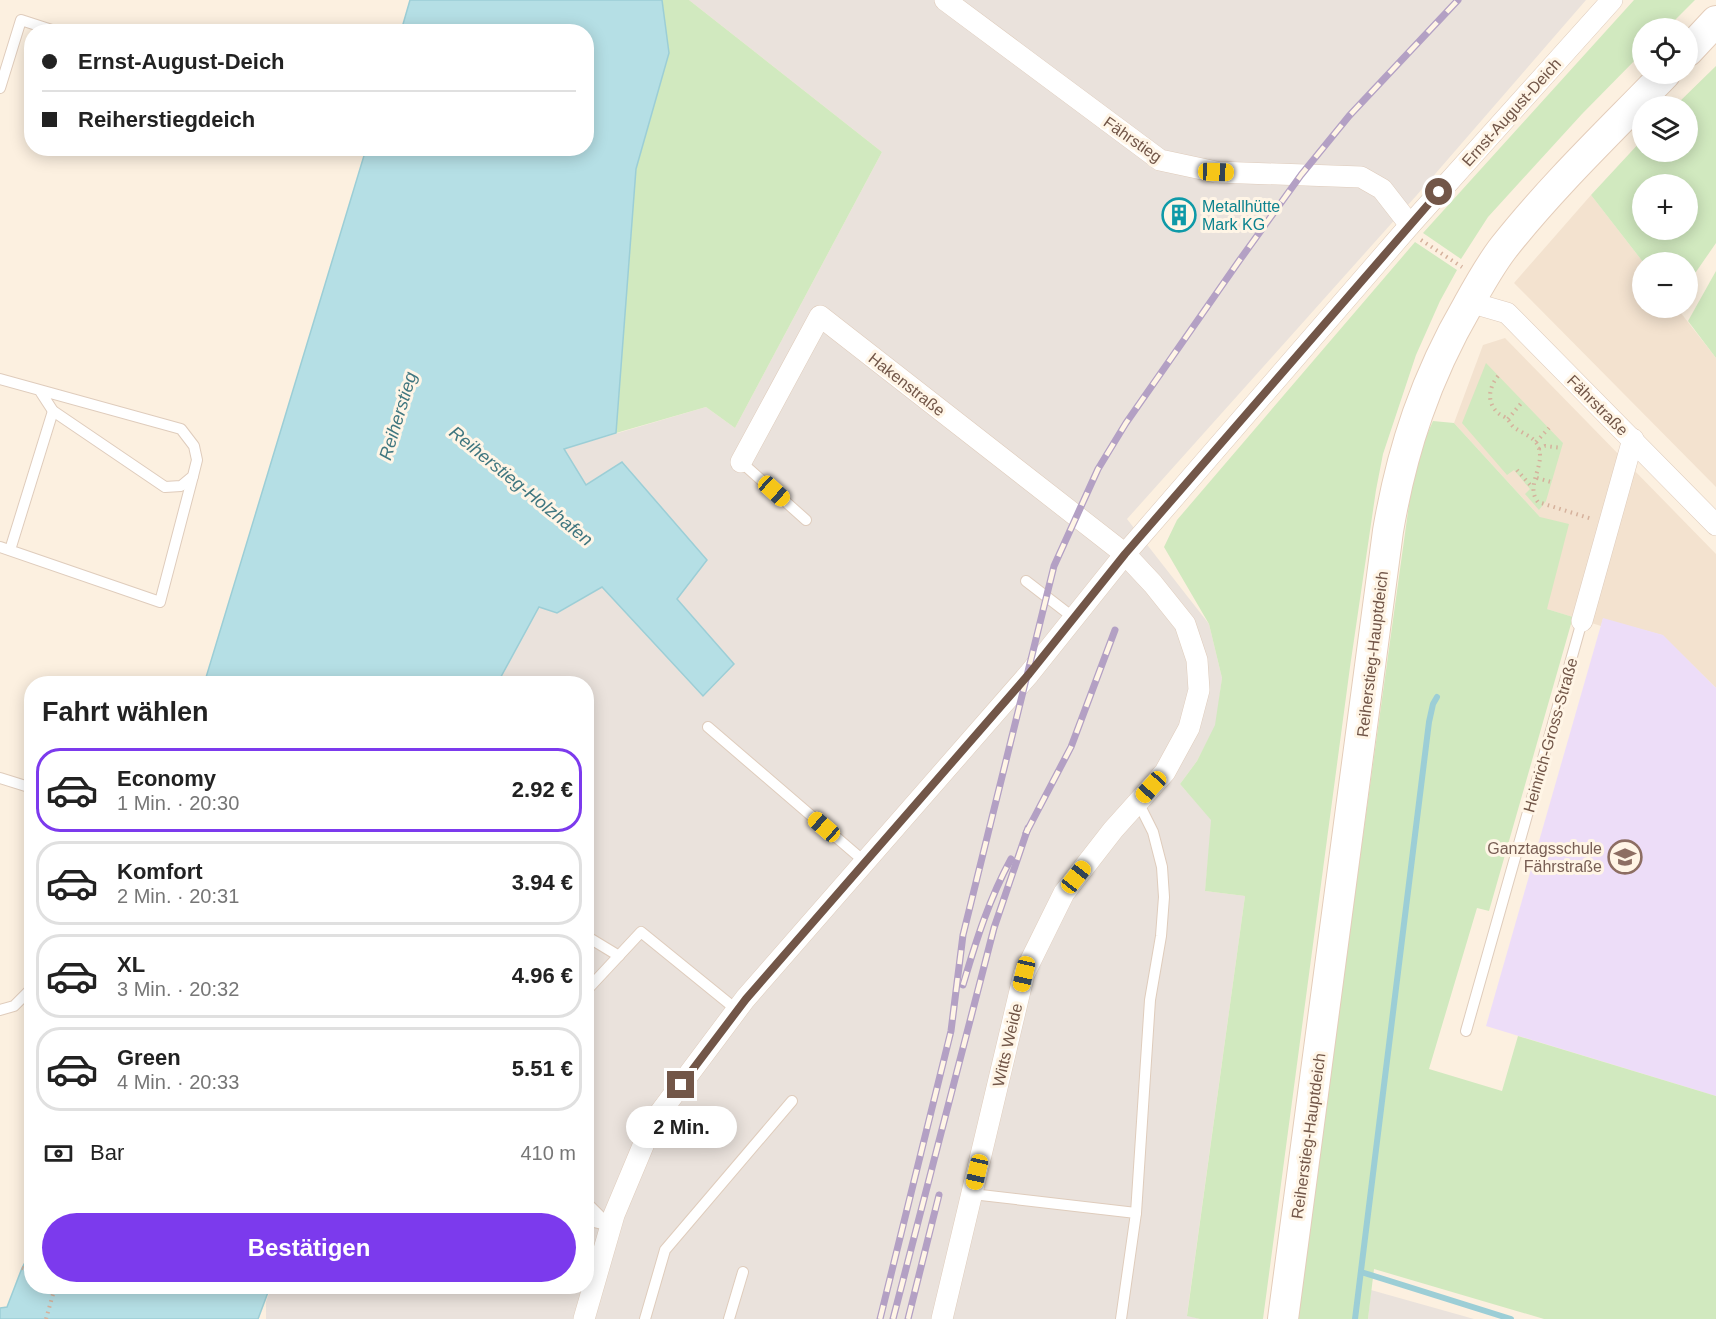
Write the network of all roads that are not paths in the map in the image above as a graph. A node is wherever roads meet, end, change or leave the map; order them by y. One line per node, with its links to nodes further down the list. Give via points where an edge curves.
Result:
1 (945, 0): 8 (street, Fährstieg, via 1160,160 1216,172 1361,177 1382,189)
2 (1612, 0): 8 (street, Ernst-August-Deich)
3 (1716, 21): 5 (main road)
4 (33, 24): 7 (lane, via 21,20)
5 (1698, 40)
6 (1655, 84): 9 (main road, Reiherstieg-Hauptdeich, via 1510,240)
7 (0, 88)
8 (1414, 231): 19 (street, Ernst-August-Deich)
9 (1469, 302): 13 (street, Fährstraße, via 1507,313); 49 (main road, Reiherstieg-Hauptdeich, via 1434,369 1394,493)
10 (0, 379): 11 (lane)
11 (40, 391): 12 (lane); 15 (lane, via 182,429 194,446 197,460)
12 (53, 411): 15 (lane, via 165,487 181,486); 18 (lane)
13 (1633, 439): 17 (street, Fährstraße); 22 (street, Heinrich-Gross-Straße)
14 (741, 462): 16 (lane); 19 (street, Hakenstraße, via 820,316)
15 (193, 476): 18 (lane, via 160,602)
16 (806, 520)
17 (1716, 525)
18 (5, 549)
19 (1125, 554): 21 (street, Ernst-August-Deich); 26 (street, Witts Weide, via 1185,624 1197,660 1199,690 1189,728 1165,772)
20 (1026, 581): 21 (lane)
21 (1074, 618): 27 (street, Ernst-August-Deich)
22 (1582, 621): 34 (lane, Heinrich-Gross-Straße)
23 (708, 727): 27 (lane)
24 (0, 778): 25 (lane)
25 (24, 786)
26 (1138, 802): 36 (street, Witts Weide, via 1064,893 1024,974); 38 (lane, via 1153,832 1162,867 1164,897 1150,1000)
27 (865, 862): 33 (street, Ernst-August-Deich)
28 (594, 941): 29 (lane)
29 (619, 956): 30 (lane); 33 (lane, via 641,932)
30 (594, 983)
31 (24, 996): 32 (lane, via 14,1006)
32 (0, 1010)
33 (737, 1010): 40 (street, Ernst-August-Deich, via 653,1122)
34 (1467, 1031)
35 (792, 1101): 45 (lane, via 665,1250)
36 (972, 1194): 38 (lane); 47 (street, Witts Weide)
37 (594, 1210): 40 (lane)
38 (1137, 1213): 48 (lane)
39 (594, 1222): 40 (lane)
40 (610, 1226): 42 (street, Ernst-August-Deich)
41 (743, 1272): 46 (lane)
42 (594, 1283)
43 (591, 1294): 44 (street, Ernst-August-Deich)
44 (584, 1319)
45 (645, 1319)
46 (729, 1319)
47 (942, 1319)
48 (1121, 1319)
49 (1283, 1319)

